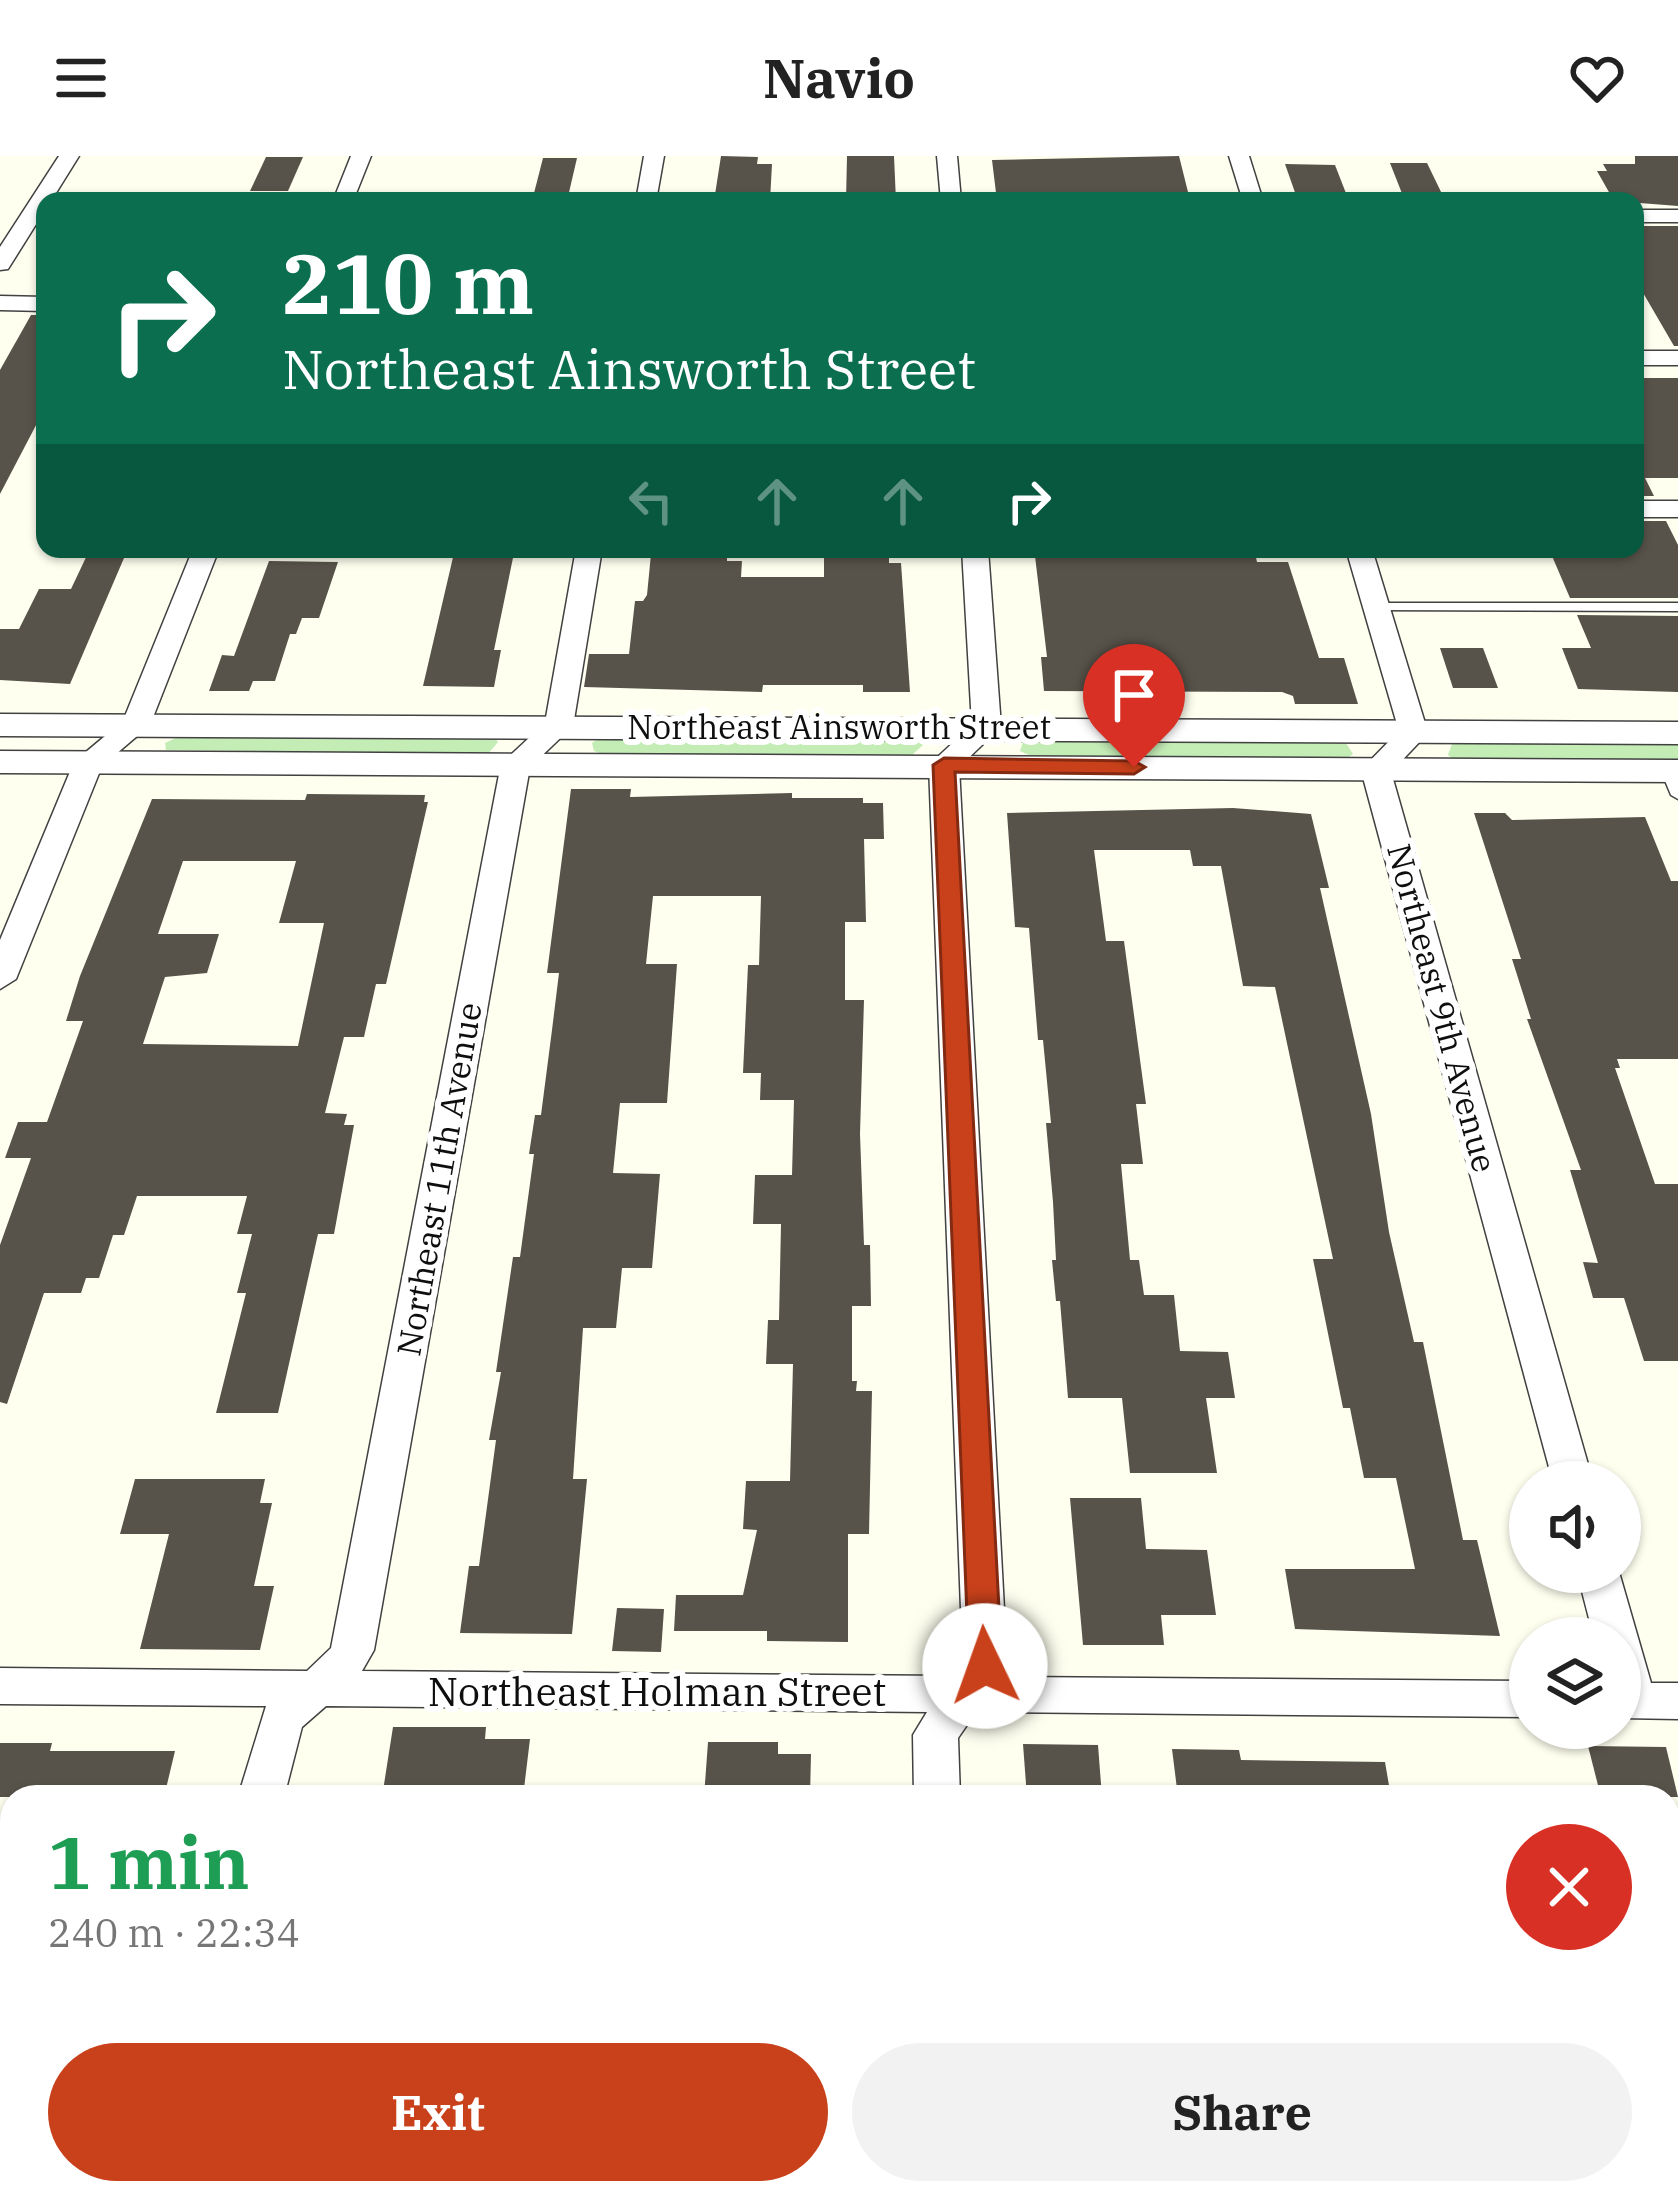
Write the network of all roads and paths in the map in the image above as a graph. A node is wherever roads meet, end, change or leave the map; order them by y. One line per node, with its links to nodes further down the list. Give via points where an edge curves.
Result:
1 (69, 156): 6 (street)
2 (361, 156): 7 (street)
3 (654, 156): 8 (street)
4 (947, 156): 9 (street)
5 (1239, 156): 10 (street)
6 (46, 192)
7 (347, 192)
8 (648, 192)
9 (950, 192)
10 (1250, 192)
11 (36, 208): 14 (street)
12 (1644, 216): 13 (street)
13 (1678, 216)
14 (0, 264)
15 (0, 303): 16 (street)
16 (36, 304)
17 (1644, 358): 18 (street)
18 (1678, 358)
19 (1644, 508): 20 (street)
20 (1678, 508)
21 (202, 558): 28 (street)
22 (588, 558): 29 (street)
23 (976, 558): 30 (street)
24 (1361, 558): 26 (street)
25 (1678, 607): 26 (lane)
26 (1376, 608): 31 (street)
27 (0, 725): 28 (street, Northeast Ainsworth Street)
28 (136, 725): 29 (street, Northeast Ainsworth Street); 33 (street)
29 (560, 726): 30 (street, Northeast Ainsworth Street); 35 (street)
30 (988, 727): 31 (street, Northeast Ainsworth Street); 36 (street)
31 (1414, 733): 32 (street, Northeast Ainsworth Street); 37 (street)
32 (1678, 734)
33 (89, 761): 34 (street, Northeast Ainsworth Street); 35 (street, Northeast Ainsworth Street); 39 (street)
34 (0, 762)
35 (516, 764): 36 (street, Northeast Ainsworth Street); 42 (street, Northeast 11th Avenue, via 352,1650)
36 (944, 765): 37 (street, Northeast Ainsworth Street); 43 (street, via 985,1666)
37 (1376, 770): 38 (street, Northeast Ainsworth Street); 40 (street, Northeast 9th Avenue)
38 (1675, 779)
39 (0, 979)
40 (1567, 1461)
41 (0, 1686): 42 (street, Northeast Holman Street)
42 (316, 1690): 43 (street, Northeast Holman Street); 47 (street, Northeast 11th Avenue, via 282,1718)
43 (965, 1694): 44 (street, Northeast Holman Street); 48 (street, via 935,1735)
44 (1509, 1699)
45 (1641, 1700): 46 (street)
46 (1678, 1701)
47 (264, 1785)
48 (937, 1785)

